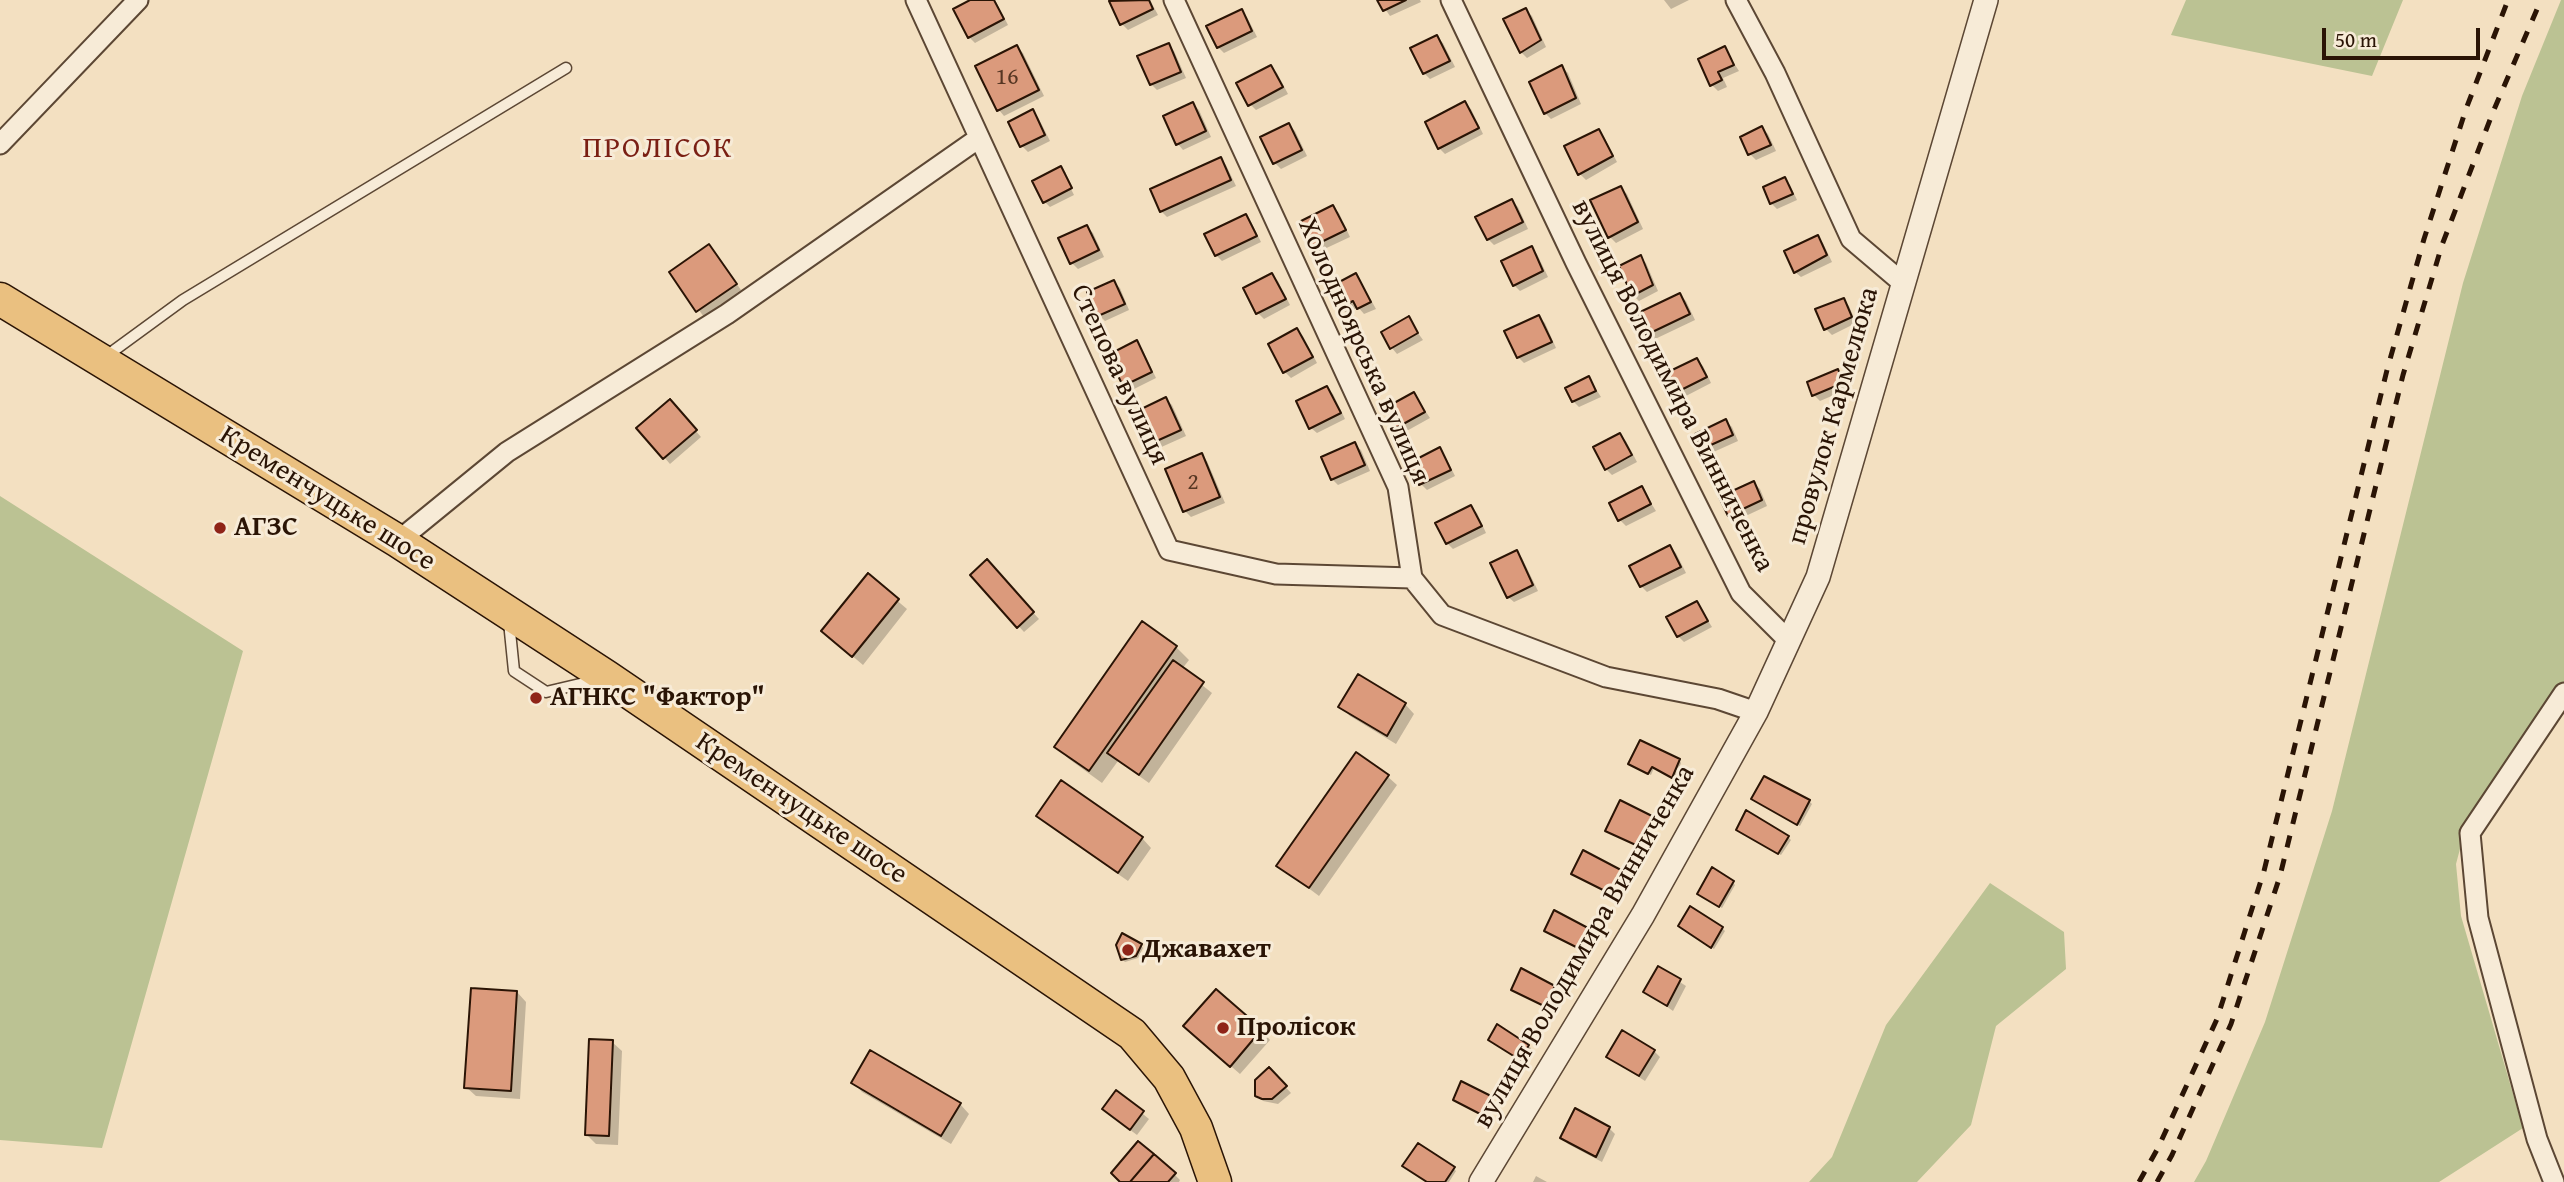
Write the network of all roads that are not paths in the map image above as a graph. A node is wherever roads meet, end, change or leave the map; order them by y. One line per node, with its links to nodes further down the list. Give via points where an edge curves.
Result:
1 (138, 0): 9 (street)
2 (916, 0): 8 (street, Степова вулиця)
3 (1174, 0): 14 (street, Холодноярська вулиця, via 1398,487)
4 (1451, 0): 16 (street, вулиця Володимира Винниченка, via 1741,593)
5 (1736, 0): 10 (street, провулок Кармелюка, via 1851,239)
6 (1986, 0): 10 (street)
7 (566, 68): 12 (lane, via 183,300)
8 (978, 138): 13 (street, via 727,314 507,452); 14 (street, Степова вулиця, via 1169,550 1276,574)
9 (0, 144)
10 (1905, 284): 16 (street, провулок Кармелюка, via 1818,577)
11 (0, 299): 12 (highway, Кременчуцьке шосе)
12 (102, 360): 13 (highway, Кременчуцьке шосе)
13 (398, 541): 15 (highway, Кременчуцьке шосе)
14 (1412, 578): 19 (street, via 1442,615 1606,677 1718,699)
15 (509, 615): 17 (highway, Кременчуцьке шосе); 17 (lane, via 514,671 547,692)
16 (1789, 640): 19 (street, вулиця Володимира Винниченка)
17 (607, 677): 20 (highway, Кременчуцьке шосе, via 1132,1034 1168,1078 1191,1118)
18 (2564, 693): 22 (street, via 2470,833 2478,918 2537,1139)
19 (1756, 712): 21 (street, вулиця Володимира Винниченка, via 1643,915)
20 (1215, 1182)
21 (1481, 1182)
22 (2554, 1182)

